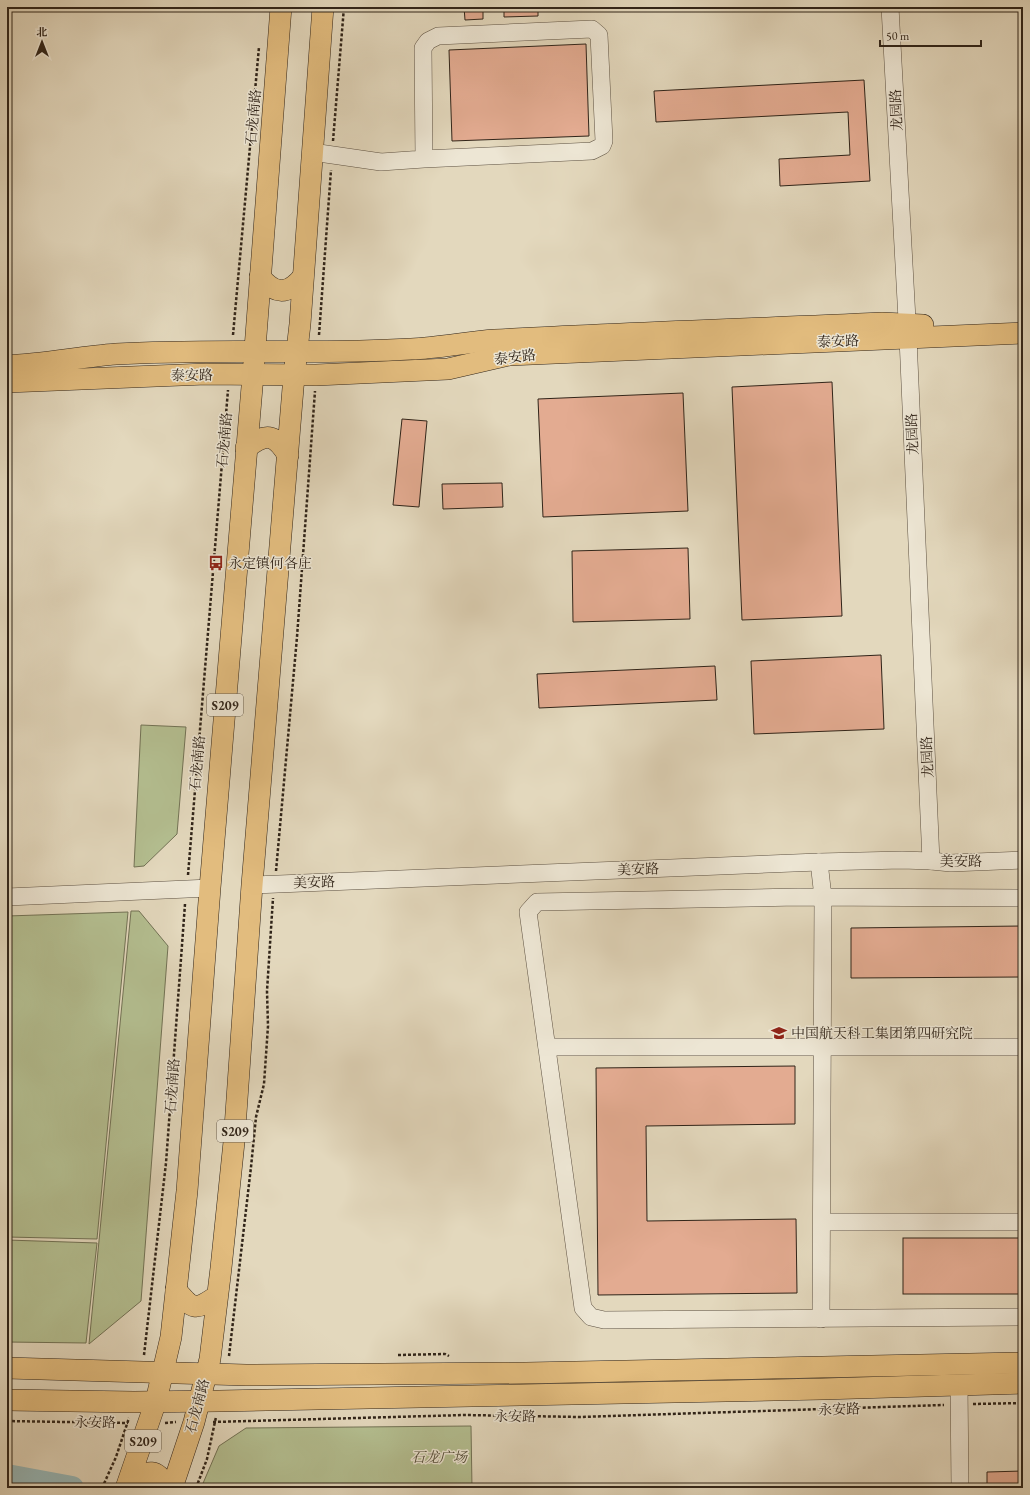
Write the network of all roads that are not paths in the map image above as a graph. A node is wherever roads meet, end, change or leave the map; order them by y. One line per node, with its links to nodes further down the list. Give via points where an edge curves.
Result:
1 (281, 7): 6 (main road, 石龙南路 / S209)
2 (323, 7): 4 (main road, 石龙南路 / S209)
3 (890, 7): 9 (street, 龙园路)
4 (312, 152): 5 (street, via 382,162); 7 (main road, 石龙南路 / S209)
5 (424, 159): 5 (street, via 592,151 602,146 604,141 598,35 592,29 438,36 428,41 423,48)
6 (260, 277): 7 (main road, via 276,290 296,286); 11 (main road, 石龙南路 / S209)
7 (303, 277): 12 (main road, 石龙南路 / S209)
8 (1023, 321): 9 (main road, 泰安路, via 940,325)
9 (907, 331): 10 (main road, 泰安路); 12 (main road, 泰安路, via 882,323 492,340 414,349); 15 (main road, 泰安路, via 509,355 448,369); 20 (street, 龙园路)
10 (1023, 333)
11 (254, 352): 12 (main road, 泰安路); 13 (main road, 泰安路, via 218,350 115,354); 14 (main road, 石龙南路 / S209)
12 (297, 352): 15 (main road, 石龙南路 / S209)
13 (7, 366)
14 (253, 375): 15 (main road, 泰安路); 16 (main road, 泰安路, via 206,374); 17 (main road, 石龙南路 / S209)
15 (294, 376): 18 (main road, 石龙南路 / S209)
16 (7, 382)
17 (246, 448): 18 (main road, via 262,437 273,438); 23 (main road, 石龙南路 / S209)
18 (288, 455): 22 (main road, 石龙南路 / S209)
19 (1023, 860): 20 (street, 美安路, via 951,863)
20 (932, 861): 21 (street, 美安路)
21 (819, 862): 22 (street, 美安路); 25 (street)
22 (252, 885): 33 (main road, 石龙南路 / S209, via 234,1142)
23 (210, 888): 24 (street); 32 (main road, 石龙南路 / S209, via 187,1191)
24 (7, 896)
25 (823, 897): 26 (street); 27 (street); 28 (street, via 537,902 528,912)
26 (1023, 898)
27 (822, 1046): 28 (street); 29 (street); 30 (street)
28 (547, 1047): 35 (street, via 583,1308 591,1317 604,1320)
29 (1023, 1047)
30 (822, 1222): 31 (street); 35 (street)
31 (1023, 1222)
32 (176, 1290): 33 (main road, via 191,1305 197,1307); 38 (main road, 石龙南路 / S209, via 171,1337)
33 (217, 1296): 39 (main road, 石龙南路 / S209, via 210,1359)
34 (1023, 1318): 35 (street)
35 (821, 1319)
36 (1023, 1363): 39 (main road, via 534,1373)
37 (7, 1368): 38 (main road)
38 (163, 1374): 39 (main road); 44 (main road, 石龙南路 / S209)
39 (215, 1375): 43 (main road, 石龙南路 / S209)
40 (1023, 1383): 41 (main road, 永安路)
41 (959, 1384): 43 (main road, 永安路); 48 (street)
42 (7, 1400): 44 (main road, 永安路)
43 (209, 1401): 44 (main road, 永安路); 47 (main road, 石龙南路 / S209, via 194,1422)
44 (156, 1402): 45 (main road, 石龙南路 / S209)
45 (128, 1484): 46 (main road, via 143,1473 152,1472 160,1476)
46 (167, 1488)
47 (172, 1488)
48 (960, 1488)

